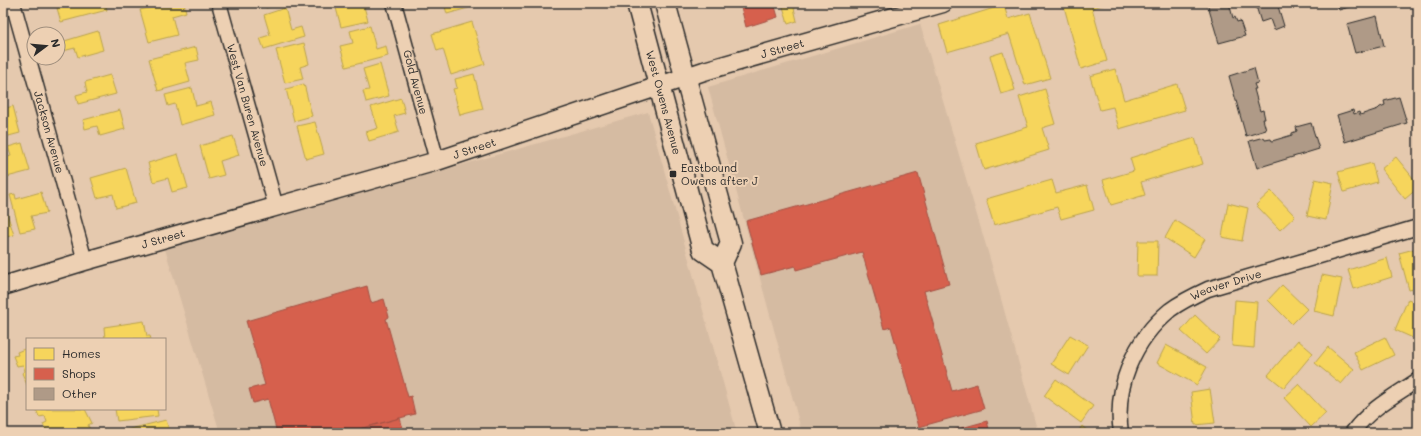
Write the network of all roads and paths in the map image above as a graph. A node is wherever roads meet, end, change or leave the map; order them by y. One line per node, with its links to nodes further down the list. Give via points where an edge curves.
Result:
1 (13, 3): 12 (street, Jackson Avenue)
2 (219, 3): 10 (street, West Van Buren Avenue)
3 (394, 3): 9 (street, Gold Avenue)
4 (637, 3): 8 (main road, West Owens Avenue)
5 (665, 3): 7 (main road)
6 (943, 3): 7 (street, J Street)
7 (685, 76): 8 (street, J Street); 13 (main road, via 731,244)
8 (659, 85): 9 (street, J Street); 13 (main road, West Owens Avenue, via 703,250)
9 (438, 161): 10 (street, J Street)
10 (276, 207): 12 (street, J Street)
11 (1418, 227): 17 (street, Weaver Drive, via 1208,289 1188,298 1155,324 1132,358 1120,398)
12 (85, 261): 14 (street, J Street)
13 (722, 263): 16 (main road)
14 (3, 286)
15 (1418, 380): 18 (street, via 1374,409)
16 (770, 433)
17 (1121, 433)
18 (1352, 433)

